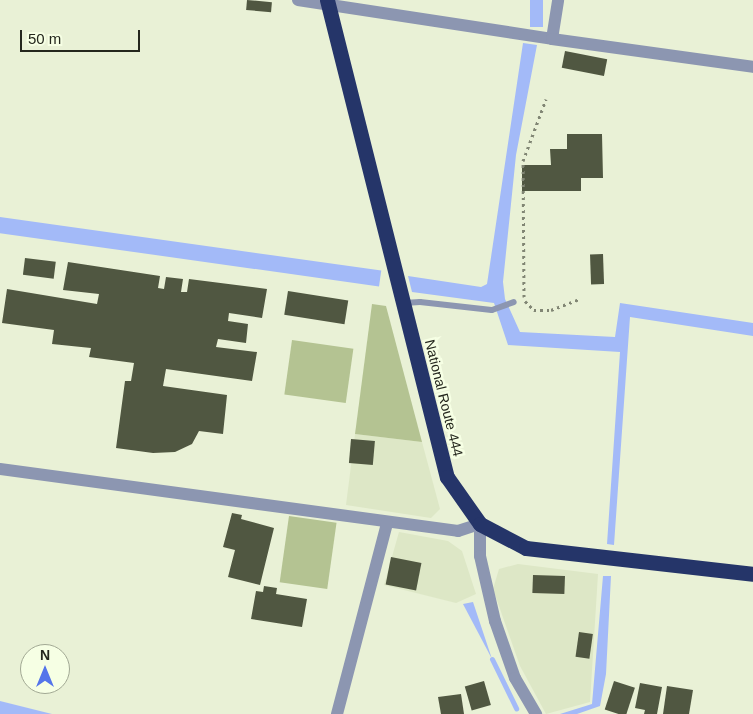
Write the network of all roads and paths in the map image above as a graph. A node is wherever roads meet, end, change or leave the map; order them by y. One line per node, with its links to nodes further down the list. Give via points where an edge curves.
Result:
1 (298, 0): 3 (street)
2 (558, 0): 4 (street)
3 (328, 2): 4 (street); 10 (highway, National Route 444)
4 (552, 39): 5 (street)
5 (753, 67)
6 (546, 99): 8 (path, via 523,161)
7 (580, 300): 8 (path, via 552,310 534,310)
8 (524, 301): 9 (path)
9 (514, 302): 10 (lane, via 492,310)
10 (404, 303): 13 (highway, National Route 444, via 447,477)
11 (0, 469): 12 (street)
12 (387, 523): 13 (street, via 458,531); 15 (street)
13 (480, 524): 14 (highway, National Route 444, via 526,548); 16 (street, via 480,556 495,621 515,678)
14 (753, 574)
15 (337, 714)
16 (536, 714)

